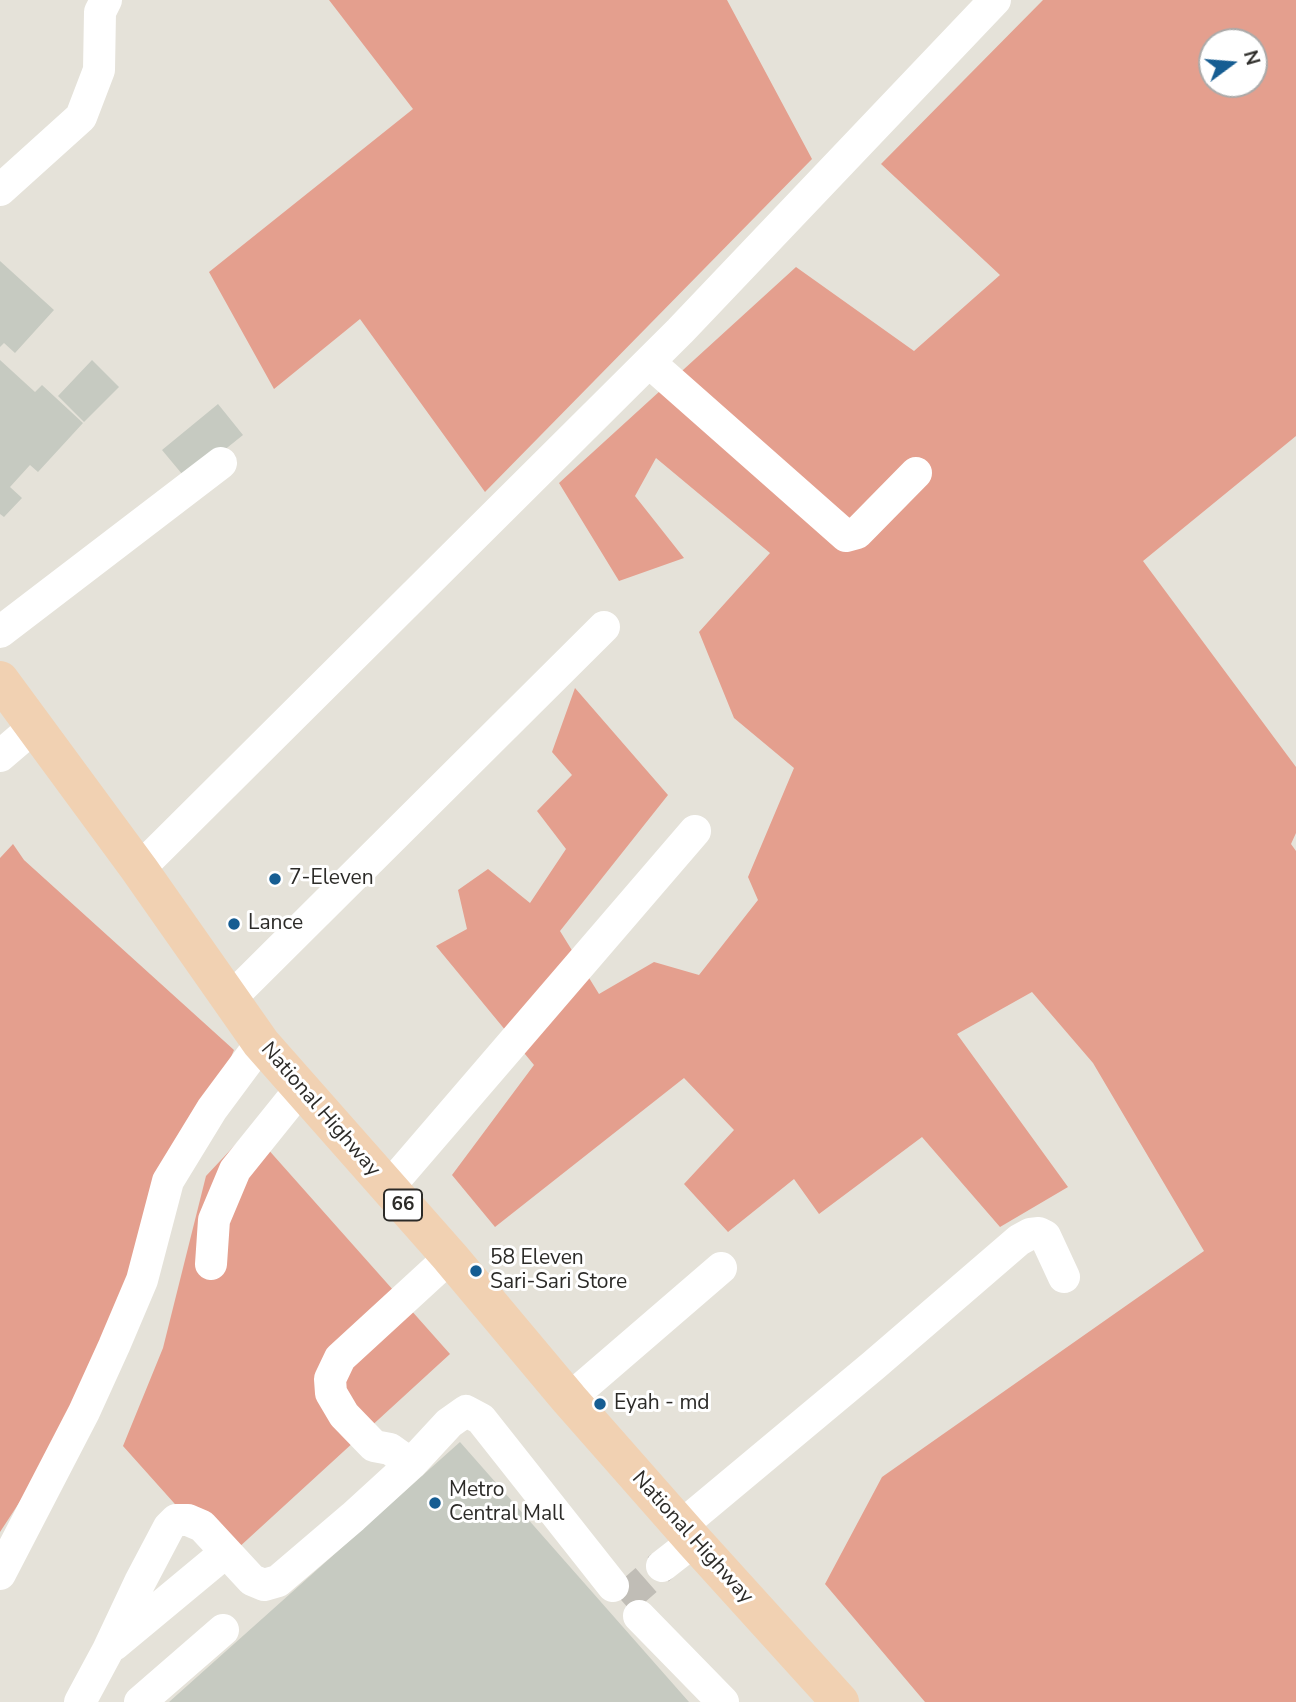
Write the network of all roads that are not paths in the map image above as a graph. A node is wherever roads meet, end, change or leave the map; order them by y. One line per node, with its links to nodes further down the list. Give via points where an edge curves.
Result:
1 (106, 0): 3 (street, via 100,12 99,70 81,117)
2 (995, 0): 4 (street)
3 (0, 190)
4 (649, 362): 6 (street, via 846,536 857,533); 13 (street)
5 (221, 463): 8 (street)
6 (916, 473)
7 (604, 626): 14 (street)
8 (0, 632)
9 (0, 680): 10 (main road, National Highway / 66)
10 (34, 727): 11 (street); 13 (main road, National Highway / 66)
11 (0, 757)
12 (695, 831): 17 (street)
13 (139, 869): 14 (main road, National Highway / 66)
14 (229, 1000): 15 (main road, National Highway / 66)
15 (261, 1043): 16 (main road, National Highway / 66); 27 (street, via 212,1109 168,1181 142,1280 114,1346)
16 (300, 1088): 17 (main road, National Highway / 66); 19 (street, via 235,1170 214,1220)
17 (388, 1188): 18 (main road, National Highway / 66)
18 (450, 1257): 22 (main road, National Highway / 66); 23 (street, via 340,1358 330,1378 331,1393 344,1415 374,1446 390,1449)
19 (211, 1264)
20 (721, 1268): 22 (street)
21 (1064, 1277): 24 (street, via 1045,1236 1030,1234 1020,1240)
22 (569, 1399): 24 (main road, National Highway / 66)
23 (411, 1464): 25 (street, via 278,1581 264,1585 252,1580); 28 (street, via 466,1411 481,1419)
24 (688, 1534): 26 (street); 35 (main road, National Highway / 66)
25 (226, 1552): 31 (street); 31 (street, via 202,1526 176,1520)
26 (662, 1566)
27 (0, 1574)
28 (613, 1586)
29 (639, 1616): 34 (street)
30 (223, 1630): 33 (street)
31 (108, 1650): 32 (street)
32 (80, 1702)
33 (140, 1702)
34 (723, 1702)
35 (840, 1702)

